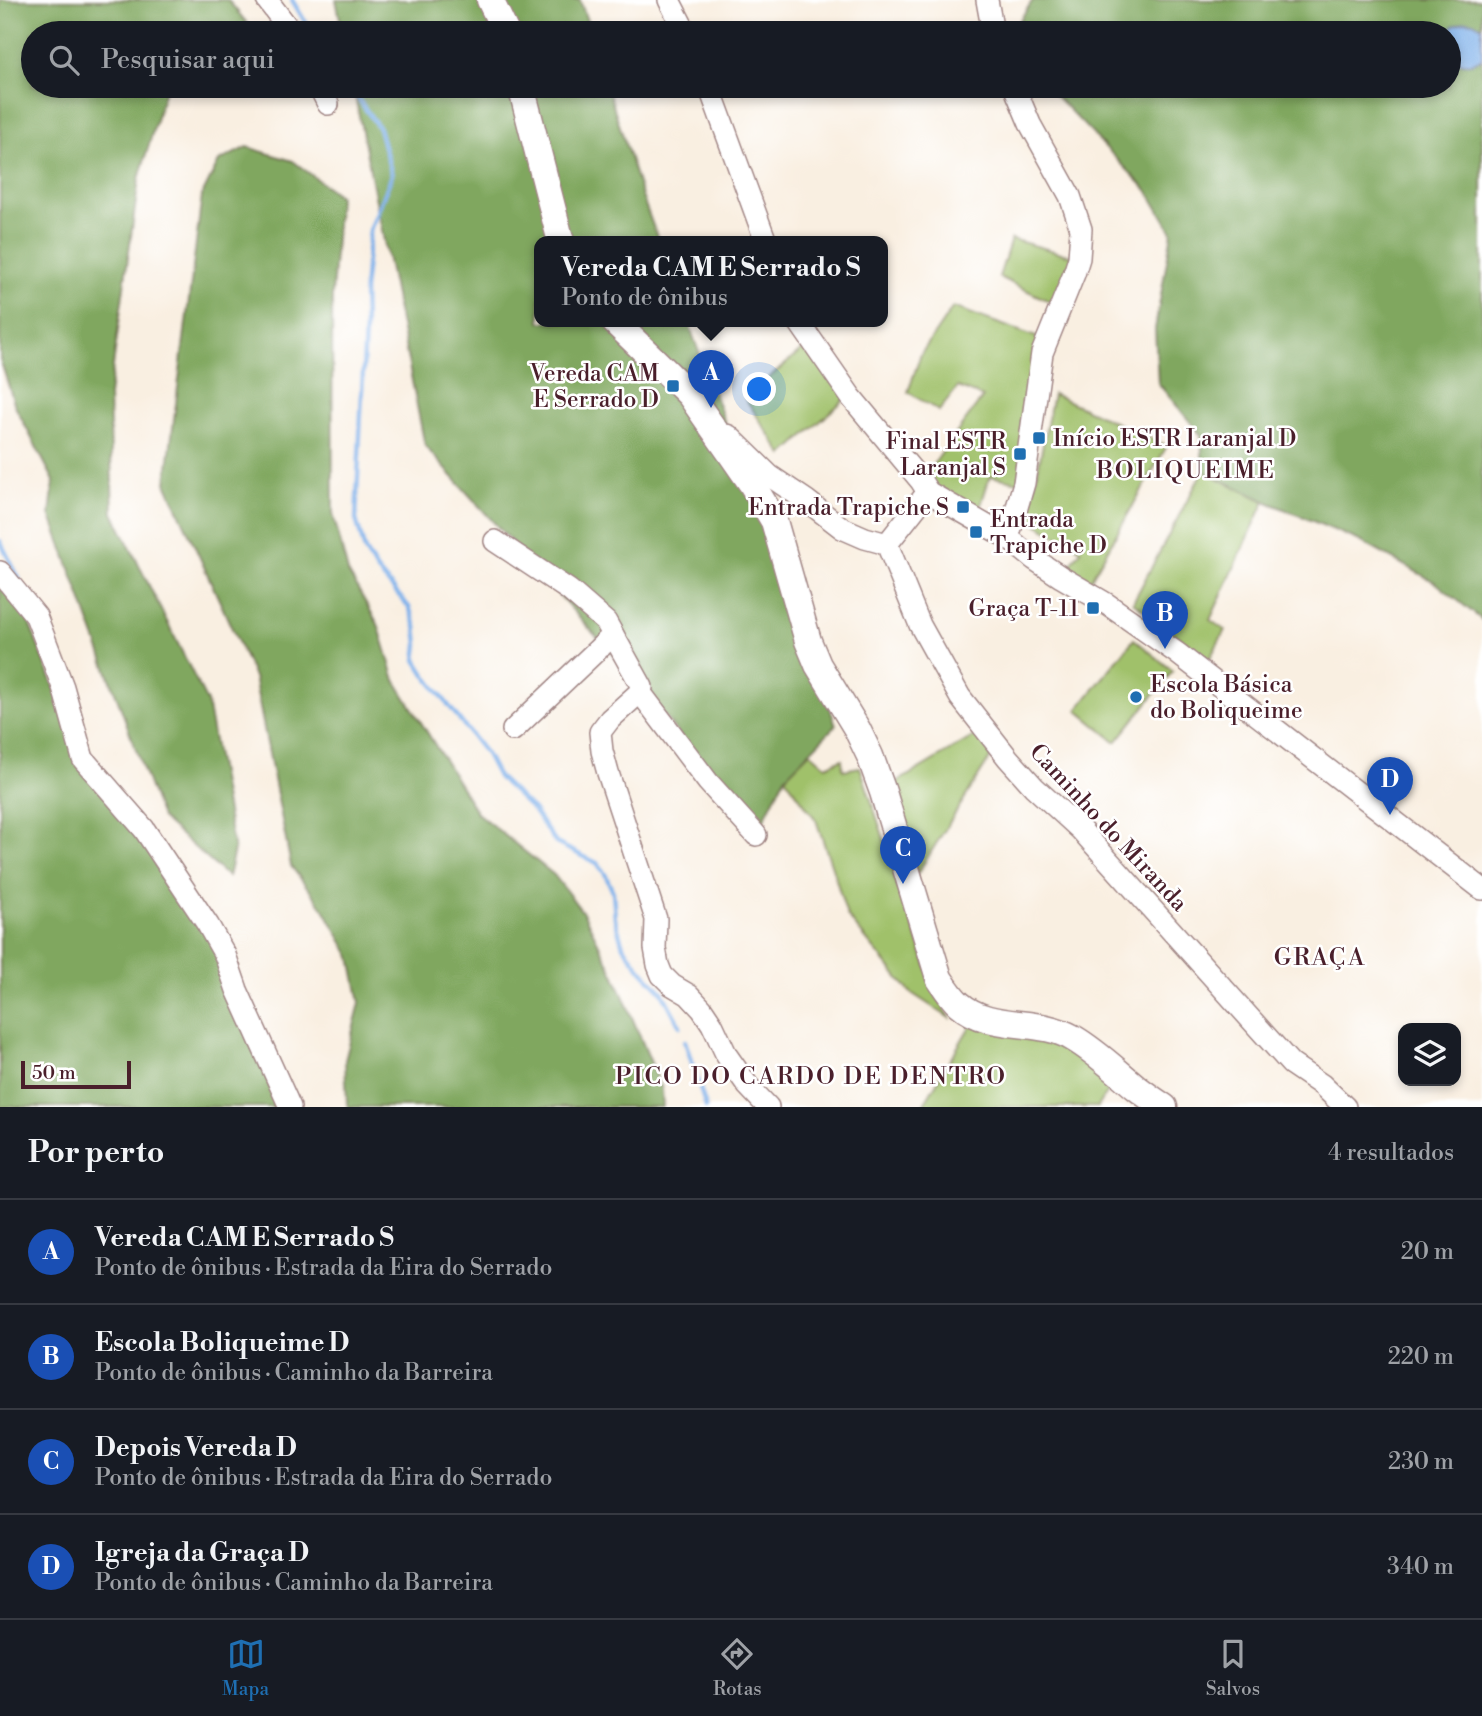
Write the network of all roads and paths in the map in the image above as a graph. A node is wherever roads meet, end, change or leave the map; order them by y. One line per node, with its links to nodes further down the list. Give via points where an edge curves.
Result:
1 (489, 0): 6 (main road)
2 (669, 0): 7 (street)
3 (987, 0): 8 (street)
4 (272, 1): 5 (street)
5 (284, 21)
6 (500, 21)
7 (680, 21)
8 (991, 21)
9 (524, 98): 12 (main road)
10 (713, 98): 13 (street)
11 (1019, 98): 18 (street, via 1070,196 1081,229 1074,274 1042,353 1024,483)
12 (559, 236)
13 (764, 236)
14 (620, 327): 16 (main road, via 690,395)
15 (802, 327): 17 (street, via 851,397)
16 (716, 433): 20 (street, via 729,436 770,476 842,528); 29 (main road, via 774,521 808,641 857,729 883,792 939,978 958,1003 974,1013 1071,1036)
17 (928, 492): 18 (street); 20 (street)
18 (1008, 538): 26 (street, via 1200,670)
19 (495, 541): 22 (street, via 569,590 606,622)
20 (887, 544): 30 (street, Caminho do Miranda, via 920,625 960,697 1008,758 1081,830 1291,1064)
21 (0, 572): 27 (street, via 36,616 63,687 82,760 144,829 208,925)
22 (613, 635): 23 (street, via 642,687); 24 (street)
23 (640, 692): 25 (street, via 708,782); 28 (street, via 600,732 608,773 656,919 658,965 672,985 702,1009 727,1056)
24 (513, 730)
25 (756, 835)
26 (1482, 889)
27 (290, 1107)
28 (768, 1107)
29 (1164, 1107)
30 (1345, 1107)

